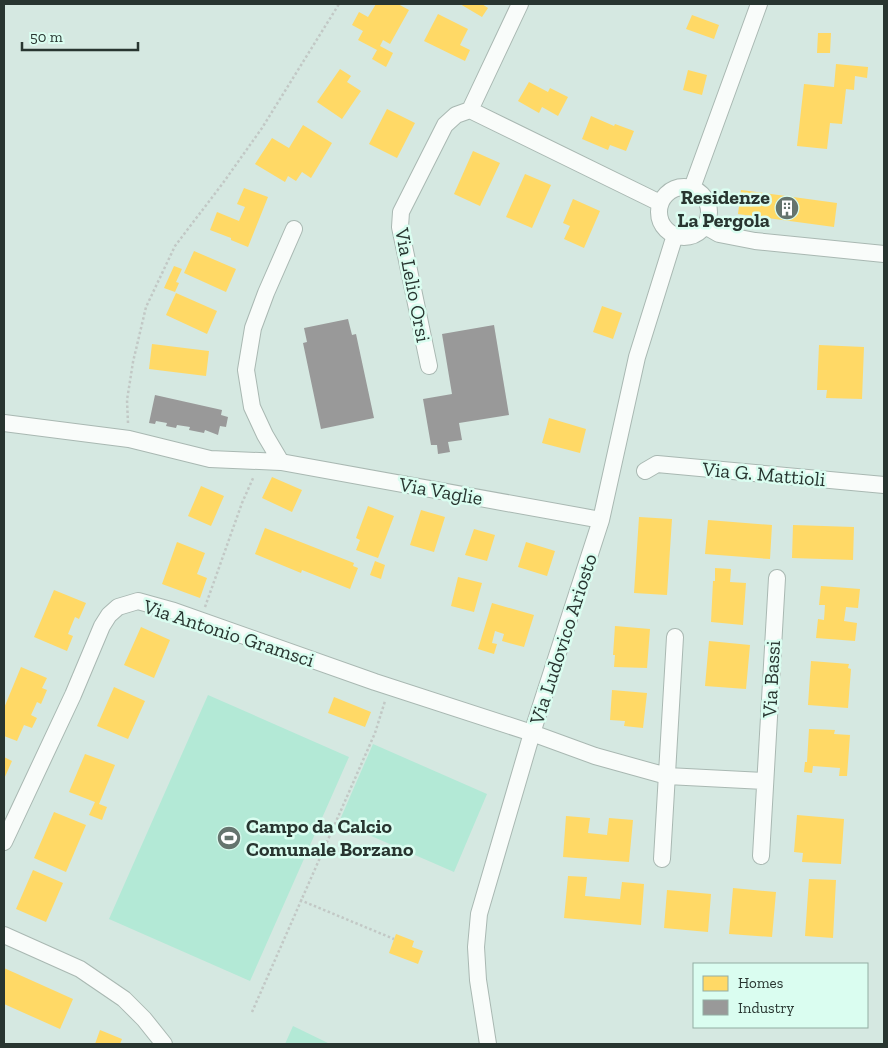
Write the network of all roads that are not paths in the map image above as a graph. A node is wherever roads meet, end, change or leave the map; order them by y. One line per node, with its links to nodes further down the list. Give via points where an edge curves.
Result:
1 (520, 4): 3 (street)
2 (759, 4): 4 (street)
3 (470, 110): 5 (street); 10 (street, Via Lelio Orsi, via 446,125 401,212 400,227)
4 (692, 188): 5 (street, via 684,186 670,191); 6 (street, via 699,191 708,204 710,211)
5 (660, 203): 8 (street, via 663,226)
6 (705, 226): 8 (street, via 692,236); 9 (street, via 719,234 755,241)
7 (294, 229): 12 (street, via 253,328 246,370 252,407)
8 (675, 235): 15 (street, Via Ludovico Ariosto, via 637,356)
9 (884, 254)
10 (429, 366)
11 (4, 424): 12 (street, Via Vaglie, via 129,439 210,459)
12 (281, 462): 15 (street, Via Vaglie)
13 (646, 471): 14 (street, Via G. Mattioli, via 657,464)
14 (884, 485)
15 (601, 520): 18 (street, Via Ludovico Ariosto)
16 (777, 578): 20 (street, Via Bassi)
17 (675, 637): 19 (street)
18 (532, 733): 19 (street, via 595,756); 21 (street, Via Antonio Gramsci, via 138,601 118,608 102,626); 26 (street, Via Ludovico Ariosto, via 479,914 478,980)
19 (667, 776): 20 (street); 23 (street)
20 (765, 781): 22 (street, Via Bassi)
21 (4, 842)
22 (761, 856)
23 (662, 859)
24 (4, 935): 25 (street, via 80,970 124,999)
25 (164, 1044)
26 (488, 1044)

